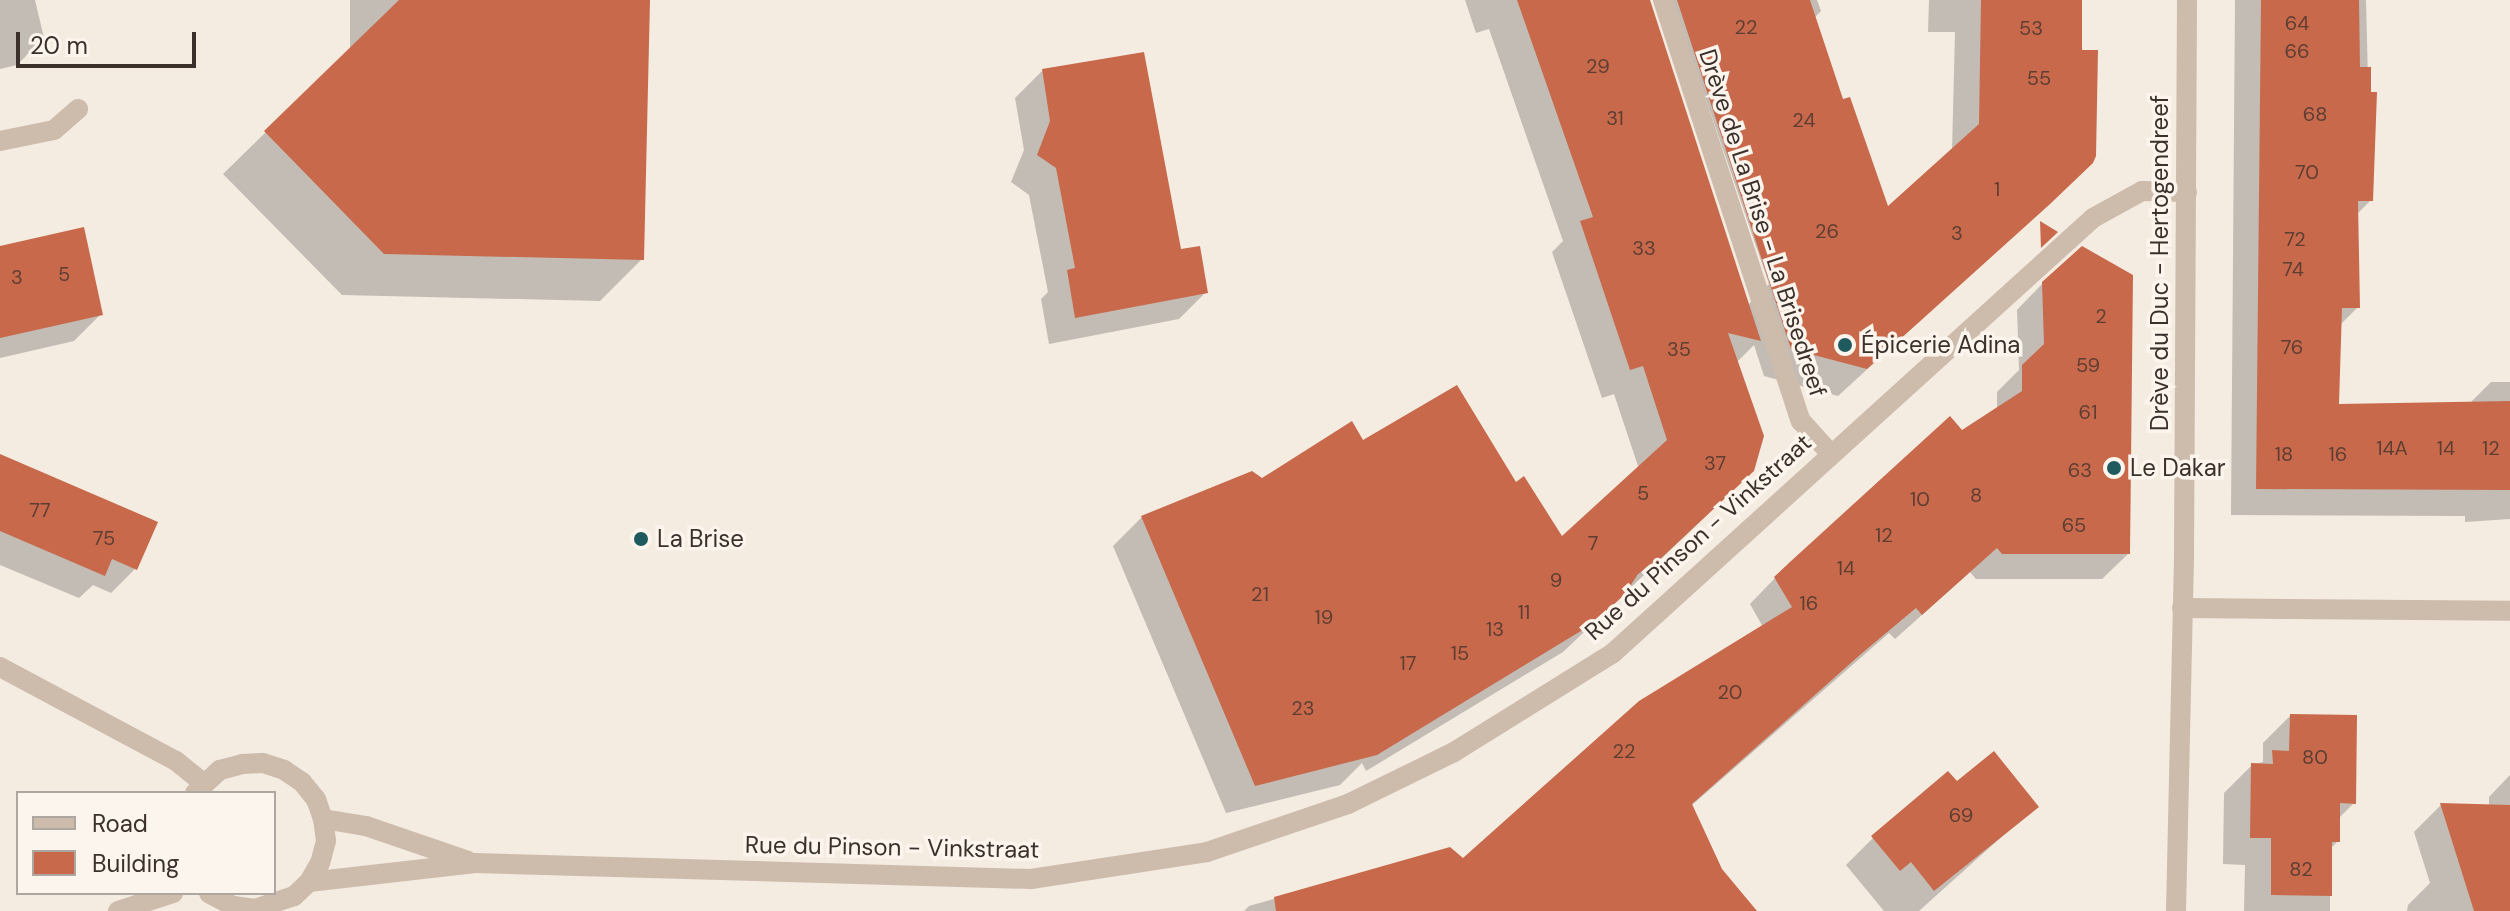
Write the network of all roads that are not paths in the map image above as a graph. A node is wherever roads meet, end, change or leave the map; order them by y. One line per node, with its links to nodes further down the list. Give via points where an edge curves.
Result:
1 (1663, 0): 6 (street, Drève de La Brise - La Brisedreef, via 1801,421)
2 (2187, 0): 5 (street, Drève du Duc - Hertogendreef)
3 (78, 109): 4 (street, via 54,130)
4 (0, 141)
5 (2187, 192): 6 (street, Rue du Pinson - Vinkstraat, via 2142,191 2093,218); 7 (street, Drève du Duc - Hertogendreef)
6 (1830, 453): 12 (street, Rue du Pinson - Vinkstraat, via 1613,653 1454,752 1348,804 1207,852 1031,879)
7 (2182, 608): 8 (street); 18 (street, Drève du Duc - Hertogendreef)
8 (2510, 611)
9 (0, 667): 10 (street, via 176,761)
10 (199, 788): 11 (street, via 220,770 263,763 302,782)
11 (323, 819): 12 (street, Rue du Pinson - Vinkstraat, via 366,826); 13 (street, via 326,841)
12 (475, 863): 13 (street, Rue du Pinson - Vinkstraat)
13 (309, 882): 16 (street, via 294,896)
14 (169, 895): 17 (street)
15 (213, 895): 16 (street)
16 (255, 910)
17 (118, 911)
18 (2176, 911)

